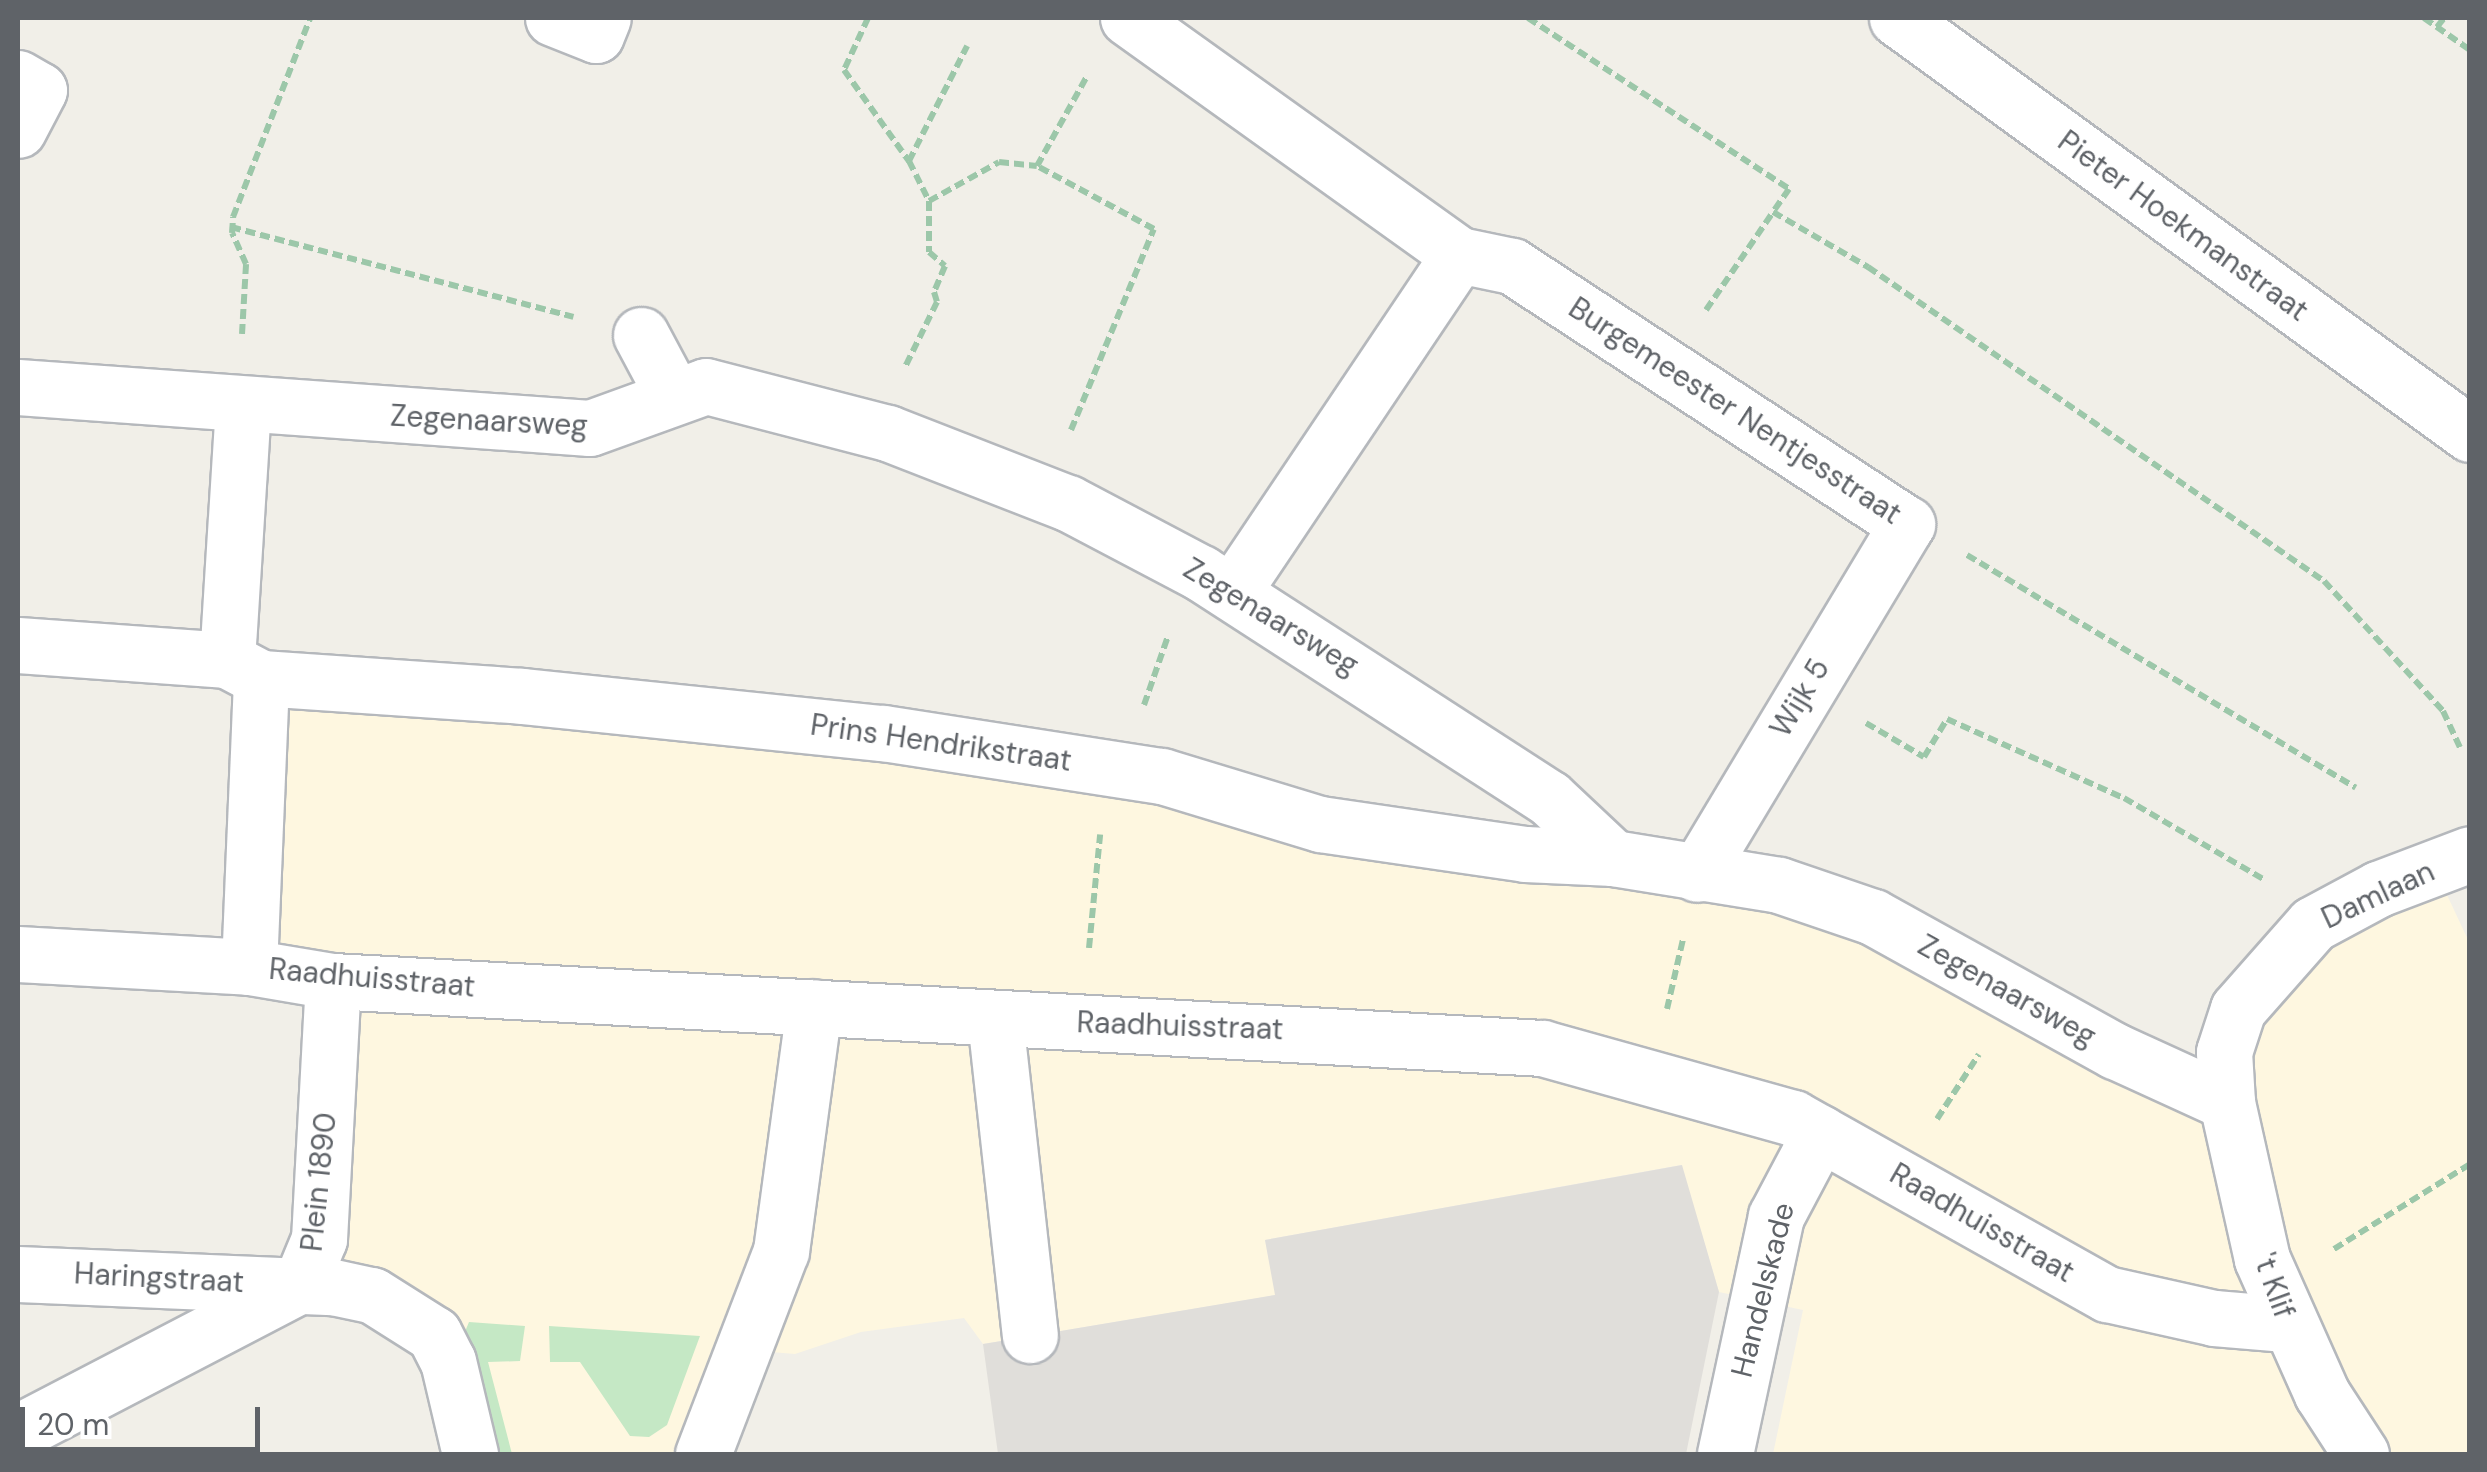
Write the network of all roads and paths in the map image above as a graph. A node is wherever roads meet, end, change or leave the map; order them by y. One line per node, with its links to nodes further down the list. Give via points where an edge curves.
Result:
1 (310, 18): 20 (path)
2 (554, 18): 3 (street, via 596,35)
3 (603, 18)
4 (868, 18): 16 (path, via 844,70)
5 (1128, 18): 21 (street, Burgemeester Nentjesstraat)
6 (1528, 18): 19 (path, via 1788,189)
7 (1898, 18): 29 (street, Pieter Hoekmanstraat)
8 (2424, 18): 10 (path)
9 (2444, 18): 10 (path)
10 (2437, 27): 12 (path)
11 (967, 46): 16 (path)
12 (2470, 50)
13 (1092, 67): 17 (path)
14 (18, 78): 15 (street, via 39,90)
15 (18, 130)
16 (910, 161): 18 (path)
17 (1037, 166): 18 (path, via 999,162); 30 (path, via 1154,230)
18 (929, 201): 28 (path, via 929,252 945,266 934,292 937,302 900,377)
19 (1773, 212): 24 (path); 36 (path, via 1868,267 2324,580 2443,710)
20 (232, 227): 22 (path); 23 (path, via 246,264)
21 (1460, 255): 24 (street, Burgemeester Nentjesstraat, via 1512,266); 32 (street)
22 (641, 335): 26 (street)
23 (241, 354)
24 (1668, 365): 31 (street, Burgemeester Nentjesstraat)
25 (18, 387): 27 (street, Zegenaarsweg)
26 (672, 393): 27 (street, Zegenaarsweg, via 590,428); 28 (street, Zegenaarsweg, via 717,388)
27 (243, 408): 34 (street)
28 (888, 433): 30 (street, Zegenaarsweg)
29 (2470, 434)
30 (1045, 494): 32 (street, Zegenaarsweg)
31 (1907, 524): 35 (street, Wijk 5); 37 (path, Burgemeester Nentjesstraat)
32 (1233, 591): 39 (street, Zegenaarsweg, via 1549,798)
33 (18, 645): 34 (street, Prins Hendrikstraat)
34 (244, 669): 39 (street, Prins Hendrikstraat, via 883,733 1162,776 1320,824 1526,854); 43 (street)
35 (1804, 688): 40 (street, Wijk 5); 41 (path, via 1924,758 1948,718 2124,798)
36 (2460, 747)
37 (2356, 788)
38 (2470, 854): 49 (street, Damlaan, via 2354,900 2286,949 2238,1010 2224,1052)
39 (1612, 858): 40 (street, Zegenaarsweg)
40 (1697, 874): 45 (street, Zegenaarsweg, via 1779,885 1873,917); 47 (path)
41 (2275, 886)
42 (18, 954): 43 (street, Raadhuisstraat)
43 (248, 966): 44 (street, Raadhuisstraat)
44 (333, 981): 46 (street, Raadhuisstraat); 55 (street, Plein 1890, via 320,1238)
45 (2017, 996): 49 (street, Zegenaarsweg); 50 (path)
46 (814, 1007): 48 (street, Raadhuisstraat); 60 (street, via 782,1251)
47 (1666, 1012)
48 (995, 1019): 51 (street, Raadhuisstraat, via 1378,1034 1542,1048 1729,1095); 57 (street)
49 (2227, 1102): 56 (street, 't Klif, via 2262,1259)
50 (1933, 1125)
51 (1820, 1133): 56 (street, Raadhuisstraat, via 2107,1294 2214,1318); 61 (street, Handelskade, via 1776,1216)
52 (2470, 1164): 53 (path)
53 (2325, 1255)
54 (18, 1274): 55 (street, Haringstraat)
55 (300, 1286): 58 (street); 59 (street, Plein 1890, via 372,1295 434,1334 448,1360)
56 (2286, 1324): 62 (street, 't Klif)
57 (1030, 1335)
58 (18, 1432)
59 (470, 1454)
60 (703, 1454)
61 (1725, 1454)
62 (2361, 1454)

